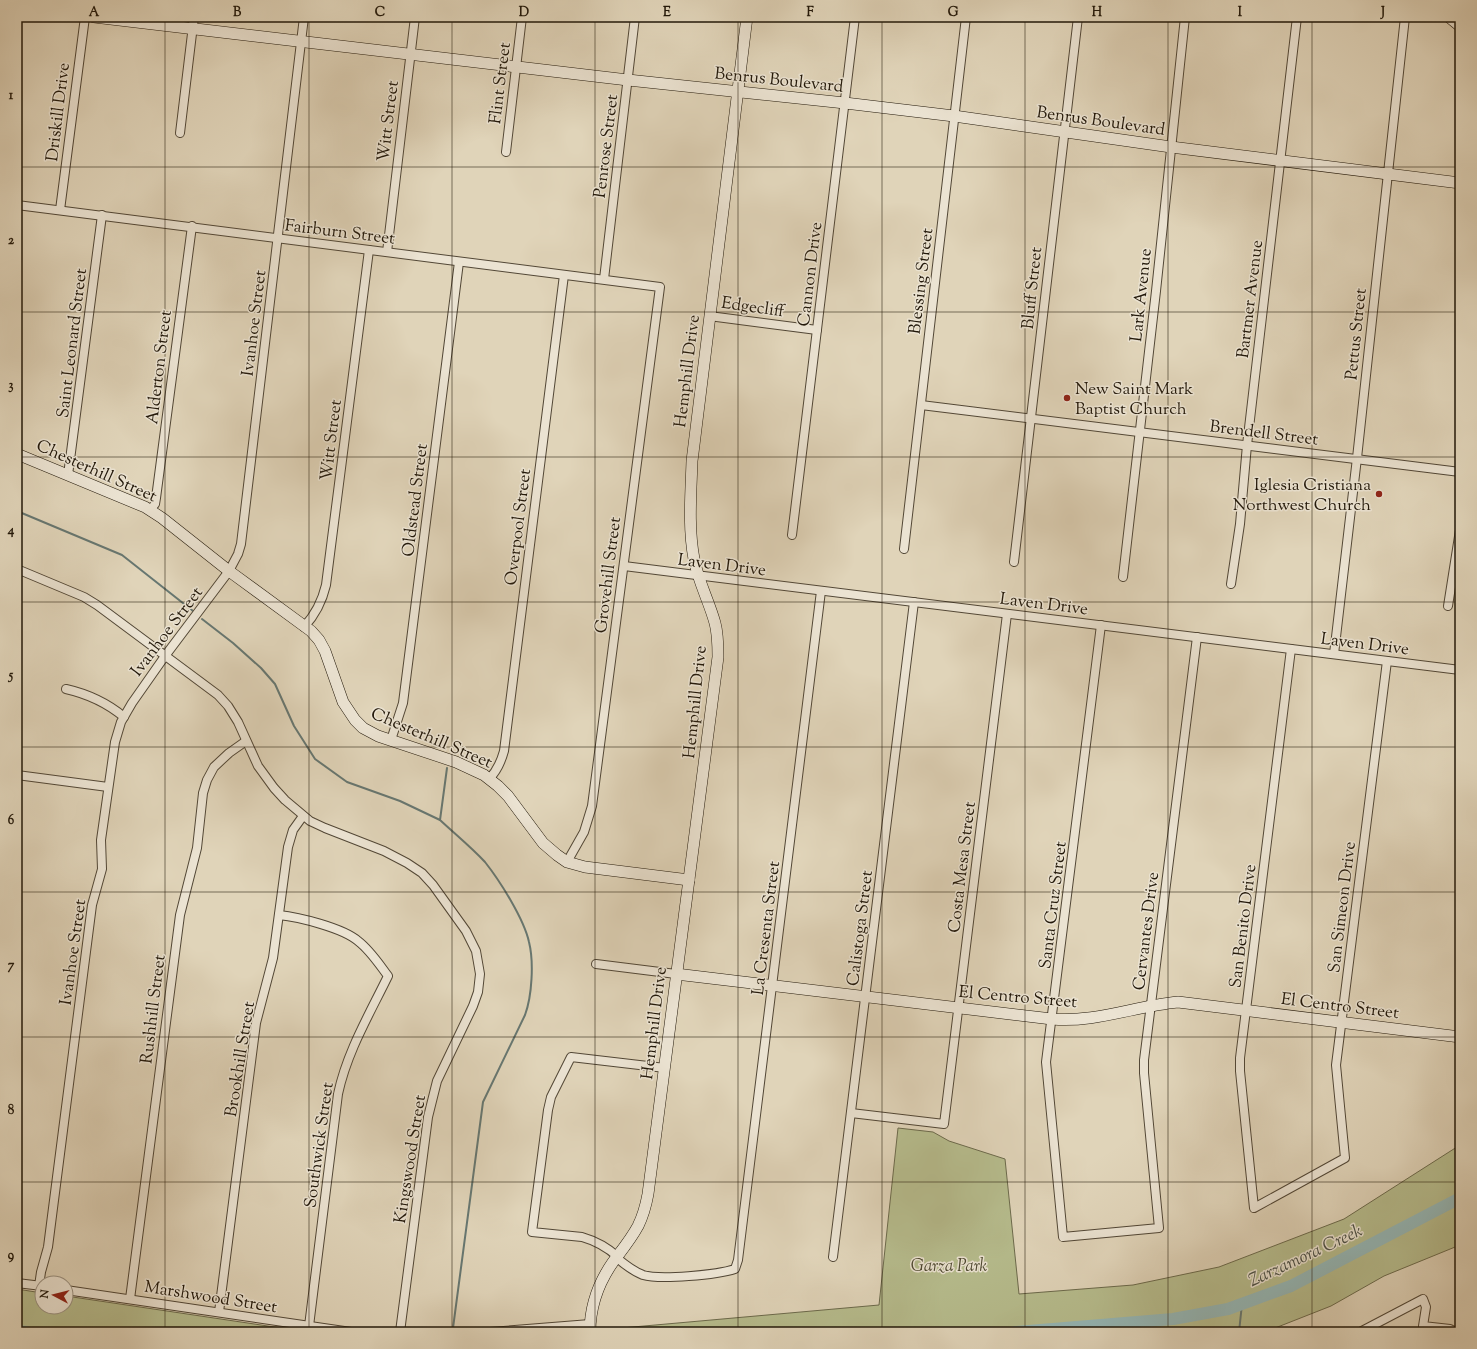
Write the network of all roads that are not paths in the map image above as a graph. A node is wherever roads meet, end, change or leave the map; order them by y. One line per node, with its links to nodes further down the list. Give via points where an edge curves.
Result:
1 (85, 17): 33 (street, Driskill Drive)
2 (94, 17): 17 (street, Benrus Boulevard)
3 (194, 17): 17 (street)
4 (304, 17): 18 (street, Ivanhoe Street)
5 (414, 17): 19 (street, Witt Street)
6 (522, 17): 20 (street, Flint Street)
7 (635, 17): 21 (street, Penrose Street)
8 (746, 17): 22 (street, Hemphill Drive)
9 (855, 17): 23 (street, Cannon Drive)
10 (966, 17): 24 (street, Blessing Street)
11 (1078, 17): 25 (street, Bluff Street)
12 (1185, 17): 27 (street, Lark Avenue)
13 (1297, 17): 29 (street, Bartmer Avenue)
14 (1405, 17): 30 (street, Pettus Street)
15 (1449, 17): 16 (street)
16 (1460, 26)
17 (192, 29): 18 (street, Benrus Boulevard); 26 (street)
18 (301, 41): 19 (street, Benrus Boulevard); 36 (street, Ivanhoe Street)
19 (410, 54): 20 (street, Benrus Boulevard); 38 (street, Witt Street)
20 (517, 67): 21 (street, Benrus Boulevard); 28 (street, Flint Street)
21 (628, 80): 22 (street, Benrus Boulevard); 41 (street, Penrose Street)
22 (737, 91): 23 (street, Benrus Boulevard); 43 (street, Hemphill Drive)
23 (845, 103): 24 (street, Benrus Boulevard); 44 (street, Cannon Drive)
24 (954, 116): 25 (street, Benrus Boulevard); 45 (street, Blessing Street)
25 (1064, 132): 27 (street, Benrus Boulevard); 46 (street, Bluff Street)
26 (180, 133)
27 (1171, 147): 29 (street, Benrus Boulevard); 47 (street, Lark Avenue)
28 (506, 152)
29 (1280, 161): 30 (street, Benrus Boulevard); 48 (street, Bartmer Avenue)
30 (1388, 173): 31 (street, Benrus Boulevard); 50 (street, Pettus Street)
31 (1460, 183)
32 (17, 205): 33 (street, Fairburn Street)
33 (60, 210): 34 (street, Fairburn Street)
34 (102, 215): 35 (street, Fairburn Street); 52 (street, Saint Leonard Street)
35 (192, 226): 36 (street, Fairburn Street); 53 (street, Alderton Street, via 156,498)
36 (278, 238): 37 (street, Fairburn Street); 60 (street, Ivanhoe Street, via 241,544)
37 (369, 250): 38 (street, Fairburn Street); 69 (street, Witt Street, via 326,585 320,607)
38 (387, 252): 39 (street, Fairburn Street)
39 (459, 262): 40 (street, Fairburn Street); 78 (street, Oldstead Street, via 403,703)
40 (564, 275): 41 (street, Fairburn Street); 81 (street, Overpool Street, via 504,751 498,768)
41 (604, 280): 42 (street, Fairburn Street)
42 (660, 287): 58 (street, Grovehill Street)
43 (709, 316): 44 (street, Edgecliff); 61 (street, Hemphill Drive, via 690,497 694,560)
44 (817, 330): 55 (street, Cannon Drive)
45 (921, 405): 46 (street, Brendell Street); 56 (street, Blessing Street)
46 (1031, 418): 47 (street, Brendell Street); 57 (street, Bluff Street)
47 (1139, 432): 48 (street, Brendell Street); 62 (street, Lark Avenue)
48 (1247, 444): 50 (street, Brendell Street); 63 (street, Bartmer Avenue, via 1240,524)
49 (17, 454): 52 (street, Chesterhill Street)
50 (1357, 458): 51 (street, Brendell Street); 72 (street, Pettus Street)
51 (1460, 472)
52 (68, 475): 53 (street, Chesterhill Street)
53 (150, 510): 60 (street, Chesterhill Street)
54 (1460, 530): 66 (street)
55 (792, 535)
56 (904, 549)
57 (1014, 562)
58 (624, 566): 61 (street, Laven Drive); 84 (street, Grovehill Street, via 592,806 584,832)
59 (17, 569): 73 (street, Kingswood Street, via 84,597)
60 (229, 571): 69 (street, Chesterhill Street); 73 (street, Ivanhoe Street)
61 (698, 576): 64 (street, Laven Drive); 85 (street, Hemphill Drive, via 715,624 718,651)
62 (1123, 577)
63 (1231, 584)
64 (821, 591): 65 (street, Laven Drive); 89 (street, La Cresenta Street)
65 (914, 602): 67 (street, Laven Drive); 90 (street, Calistoga Street)
66 (1448, 606)
67 (1007, 614): 68 (street, Laven Drive); 92 (street, Costa Mesa Street)
68 (1101, 626): 70 (street, Laven Drive); 94 (street, Santa Cruz Street)
69 (304, 627): 78 (street, Chesterhill Street, via 319,640 341,698 355,720 368,731)
70 (1197, 637): 71 (street, Laven Drive); 91 (street, Cervantes Drive)
71 (1291, 649): 72 (street, Laven Drive); 93 (street, San Benito Drive)
72 (1334, 654): 74 (street, Laven Drive)
73 (165, 656): 77 (street, Ivanhoe Street); 79 (street, Kingswood Street, via 218,695 232,711)
74 (1387, 661): 75 (street, Laven Drive); 95 (street, San Simeon Drive)
75 (1460, 670)
76 (66, 688): 77 (street, via 109,705)
77 (124, 717): 82 (street, Ivanhoe Street, via 118,728)
78 (391, 740): 81 (street, Chesterhill Street, via 456,762)
79 (246, 741): 83 (street, Kingswood Street, via 258,766 274,788); 107 (street, Rushhill Street, via 214,767 204,793 197,848 180,915)
80 (17, 776): 82 (street)
81 (489, 779): 84 (street, Chesterhill Street, via 508,796 543,843)
82 (108, 787): 103 (street, Ivanhoe Street, via 101,840 102,870 92,905)
83 (303, 816): 86 (street, Brookhill Street, via 293,830 288,847); 114 (street, Kingswood Street, via 325,828 384,850 422,873 462,925 476,951 480,974 478,992 437,1081 428,1117)
84 (567, 862): 85 (street, Chesterhill Street, via 585,867)
85 (689, 880): 88 (street, Hemphill Drive)
86 (279, 915): 108 (street, Brookhill Street, via 270,974 256,1023); 109 (street, Southwick Street, via 301,918 352,937 367,949 388,976 347,1060 341,1078)
87 (596, 964): 88 (street, El Centro Street)
88 (676, 974): 89 (street, El Centro Street); 97 (street, Hemphill Drive)
89 (773, 985): 90 (street, El Centro Street); 101 (street, La Cresenta Street, via 735,1269 655,1277 639,1273)
90 (866, 996): 92 (street, El Centro Street); 98 (street, Calistoga Street)
91 (1151, 1006): 93 (street, El Centro Street, via 1178,1002); 94 (street, El Centro Street, via 1083,1020); 100 (street, Cervantes Drive, via 1144,1073 1159,1228)
92 (959, 1008): 94 (street, El Centro Street); 98 (street, Costa Mesa Street, via 944,1124)
93 (1246, 1010): 95 (street, El Centro Street); 99 (street, San Benito Drive, via 1240,1071 1254,1208)
94 (1052, 1019): 100 (street, Santa Cruz Street, via 1046,1062)
95 (1341, 1022): 96 (street, El Centro Street); 99 (street, San Simeon Drive, via 1336,1065)
96 (1460, 1037)
97 (665, 1068): 101 (street, Hemphill Drive, via 646,1205 638,1227); 101 (street, via 570,1057 551,1097 532,1232 590,1240 604,1246)
98 (851, 1113): 102 (street, Calistoga Street)
99 (1344, 1158)
100 (1063, 1237)
101 (617, 1257): 111 (street, Hemphill Drive, via 602,1280)
102 (833, 1257)
103 (42, 1275)
104 (17, 1283): 105 (street)
105 (34, 1285)
106 (74, 1291): 107 (street, Marshwood Street)
107 (130, 1299): 108 (street, Marshwood Street)
108 (219, 1312): 109 (street, Marshwood Street)
109 (309, 1326): 113 (street, Marshwood Street)
110 (1460, 1327): 112 (street)
111 (590, 1328): 115 (street)
112 (1453, 1331): 116 (street, via 1423,1326 1426,1307 1423,1299)
113 (352, 1332)
114 (400, 1332)
115 (490, 1332)
116 (1360, 1332)

